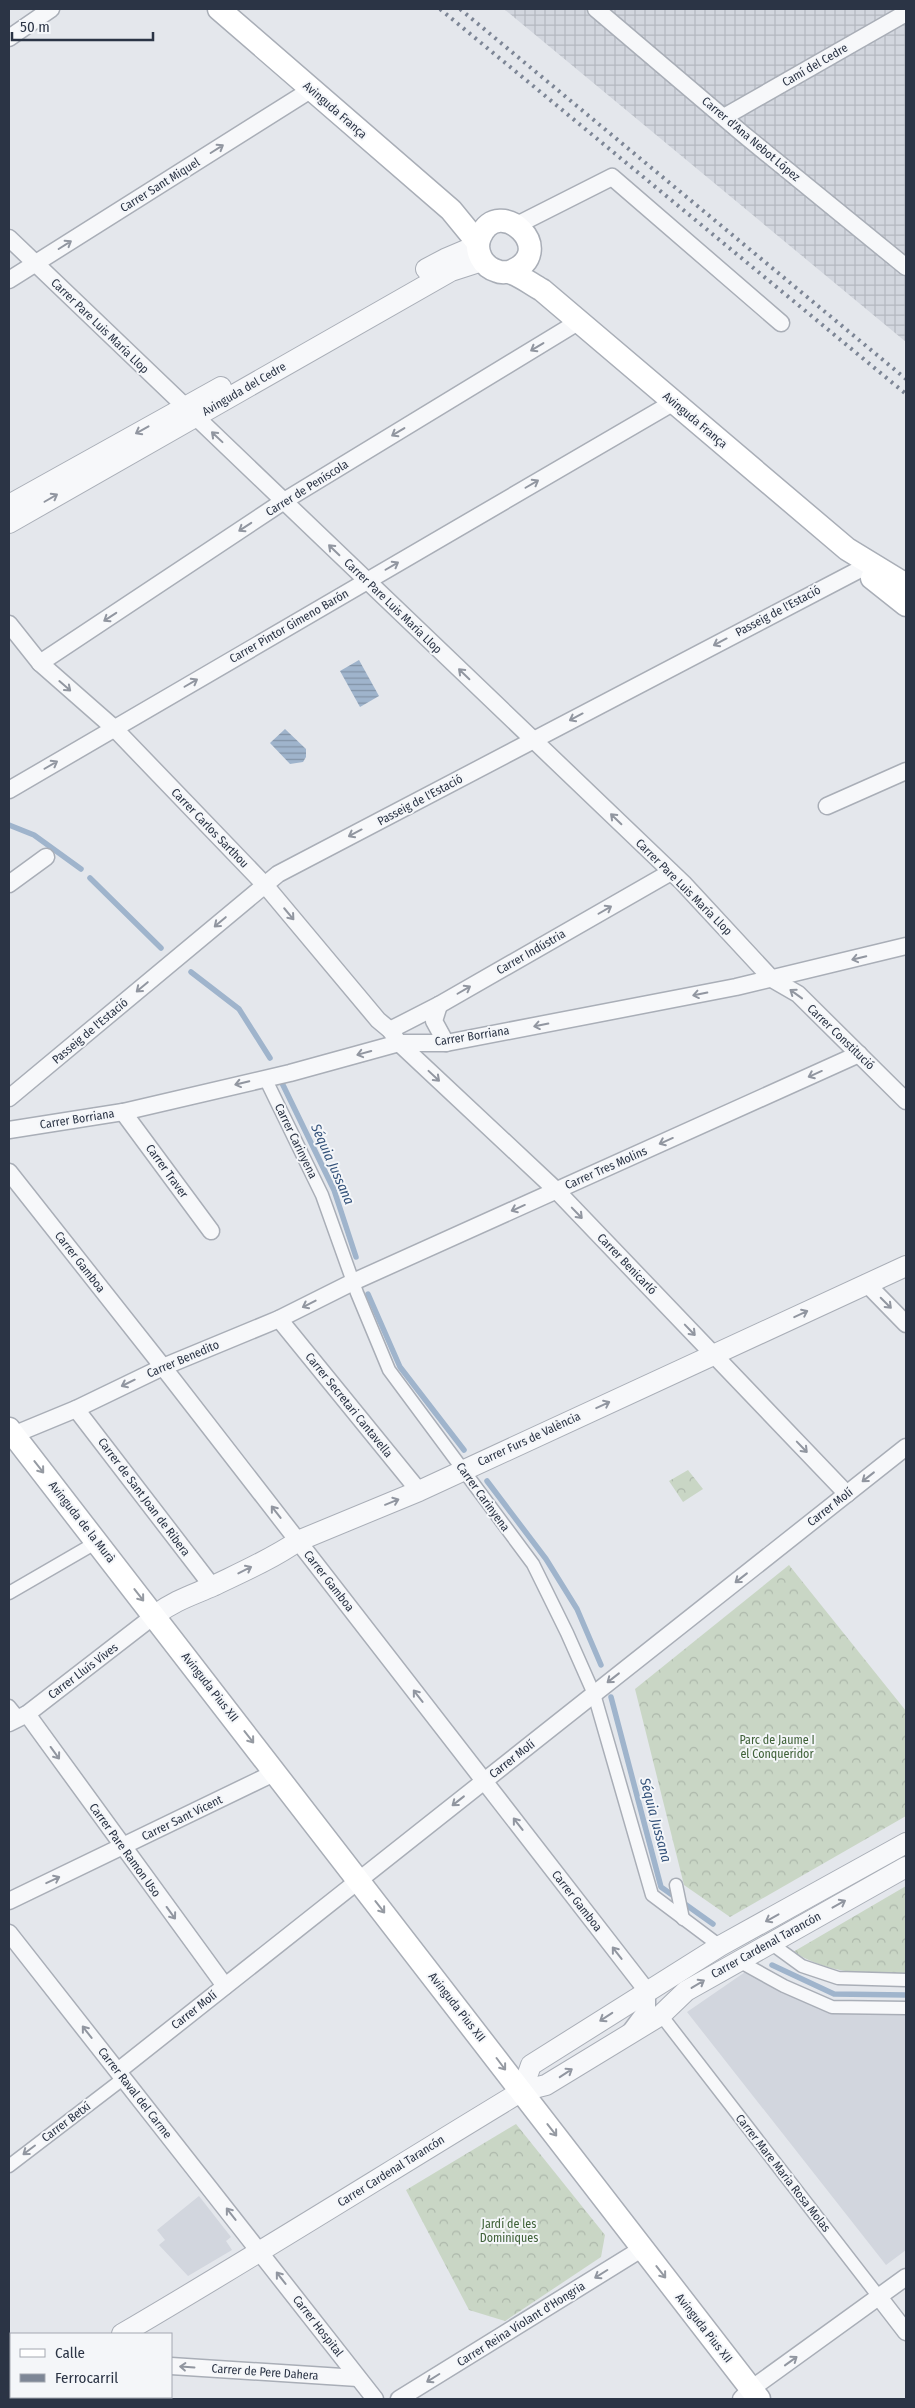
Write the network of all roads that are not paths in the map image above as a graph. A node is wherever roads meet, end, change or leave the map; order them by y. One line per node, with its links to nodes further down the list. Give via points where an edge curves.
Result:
1 (51, 9): 5 (street)
2 (219, 9): 6 (main road, Avinguda França)
3 (596, 9): 7 (street, Carrer d'Ana Nebot López)
4 (906, 13): 7 (street, Camí del Cedre)
5 (9, 38)
6 (312, 89): 10 (main road, Avinguda França, via 451,210); 11 (street, Carrer Sant Miquel, one-way to 6)
7 (724, 117): 12 (street, Carrer d'Ana Nebot López)
8 (9, 238): 11 (street, Carrer Pare Luis María Llop)
9 (524, 239): 10 (main road, via 498,222); 13 (main road, via 520,266); 15 (main road, Avinguda França); 17 (street, via 541,215 612,177)
10 (482, 244): 13 (main road, via 494,271); 19 (street, Avinguda del Cedre, via 445,259)
11 (36, 263): 14 (street, Carrer Sant Miquel); 19 (street, Carrer Pare Luis María Llop)
12 (906, 267)
13 (509, 272): 15 (main road, Avinguda França)
14 (9, 280)
15 (542, 290): 16 (main road, Avinguda França)
16 (578, 322): 18 (main road, Avinguda França); 20 (street, Carrer de Peníscola, one-way to 20)
17 (782, 323)
18 (674, 402): 23 (main road, Avinguda França); 24 (street, Carrer Pintor Gimeno Barón, one-way to 18)
19 (190, 411): 20 (street, Carrer Pare Luis María Llop, one-way to 19); 21 (street, Avinguda del Cedre, one-way to 21); 22 (street, Avinguda del Cedre, one-way to 19)
20 (284, 502): 24 (street, Carrer Pare Luis María Llop, one-way to 20); 28 (street, Carrer de Peníscola, one-way to 28)
21 (9, 505)
22 (9, 522)
23 (866, 566): 25 (main road, Avinguda França); 26 (main road, Avinguda França); 30 (street, Passeig de l'Estació, one-way to 30)
24 (367, 581): 29 (street, Carrer Pintor Gimeno Barón, one-way to 24); 30 (street, Carrer Pare Luis María Llop, one-way to 24)
25 (906, 585)
26 (906, 605)
27 (9, 624): 28 (street, Carrer Carlos Sarthou)
28 (40, 663): 29 (street, Carrer Carlos Sarthou, one-way to 29)
29 (114, 728): 32 (street, Carrer Pintor Gimeno Barón, one-way to 29); 37 (street, Carrer Carlos Sarthou)
30 (534, 740): 35 (street, Carrer Pare Luis María Llop, one-way to 30); 37 (street, Passeig de l'Estació, one-way to 37, via 278,874)
31 (906, 772): 33 (street)
32 (9, 790)
33 (826, 806)
34 (46, 857): 36 (street)
35 (671, 872): 39 (street, Carrer Pare Luis María Llop); 40 (street, Carrer Indústria, one-way to 35)
36 (9, 884)
37 (265, 884): 41 (street, Carrer Carlos Sarthou, one-way to 41); 45 (street, Passeig de l'Estació, one-way to 45)
38 (906, 946): 39 (street, Carrer Borriana, one-way to 39)
39 (772, 979): 42 (street, Carrer Borriana, one-way to 42); 43 (street, Carrer Constitució, one-way to 39, via 798,994)
40 (438, 1005): 41 (street, Carrer Indústria); 42 (street, via 434,1021)
41 (394, 1036): 42 (street, Carrer Borriana); 44 (street, Carrer Borriana, one-way to 44); 50 (street, Carrer Benicarló, one-way to 50)
42 (446, 1043)
43 (859, 1054): 46 (street, Carrer Constitució); 50 (street, Carrer Tres Molins, one-way to 50)
44 (265, 1078): 47 (street, Carrer Borriana, one-way to 47); 53 (street, Carrer Carinyena, via 322,1195)
45 (9, 1098)
46 (906, 1101)
47 (123, 1112): 48 (street, Carrer Borriana); 51 (street, Carrer Traver)
48 (9, 1130)
49 (9, 1172): 58 (street, Carrer Gamboa)
50 (556, 1190): 53 (street, Carrer Tres Molins, one-way to 53); 57 (street, Carrer Benicarló, one-way to 57)
51 (211, 1230)
52 (906, 1266): 54 (street, Carrer Furs de València)
53 (353, 1282): 55 (street, Carrer Benedito, one-way to 55); 62 (street, Carrer Carinyena, via 389,1370)
54 (866, 1283): 56 (street, one-way to 56); 57 (street, Carrer Furs de València, one-way to 54)
55 (279, 1319): 58 (street, Carrer Benedito); 63 (street, Carrer Secretari Cantavella)
56 (906, 1324)
57 (713, 1354): 62 (street, Carrer Furs de València, one-way to 57); 64 (street, Carrer Benicarló, one-way to 64)
58 (163, 1367): 59 (street, Carrer Benedito, one-way to 59); 65 (street, Carrer Gamboa, one-way to 58)
59 (76, 1408): 60 (street, Carrer Benedito); 67 (street, Carrer de Sant Joan de Ribera)
60 (12, 1436): 66 (main road, Avinguda de la Murà, one-way to 66)
61 (906, 1447): 64 (street, Carrer Molí, one-way to 64)
62 (463, 1470): 63 (street, Carrer Furs de València); 70 (street, Carrer Carinyena, via 533,1564)
63 (418, 1492): 65 (street, Carrer Furs de València, one-way to 63)
64 (847, 1494): 70 (street, Carrer Molí, one-way to 70)
65 (298, 1540): 67 (street, Carrer Furs de València, one-way to 65, via 283,1551); 73 (street, Carrer Gamboa, one-way to 65)
66 (97, 1542): 68 (street); 69 (main road, Avinguda de la Murà, one-way to 69)
67 (212, 1586): 69 (street, Carrer Furs de València, via 174,1602)
68 (9, 1593)
69 (155, 1616): 71 (street, Carrer Lluís Vives); 72 (main road, Avinguda Pius XII, one-way to 72)
70 (594, 1694): 73 (street, Carrer Molí); 80 (street, Carrer Carinyena, via 652,1896)
71 (15, 1715): 75 (street, Carrer Pare Ramon Uso, one-way to 75)
72 (274, 1773): 75 (street, Carrer Sant Vicent); 77 (main road, Avinguda Pius XII)
73 (484, 1781): 77 (street, Carrer Molí, one-way to 77); 87 (street, Carrer Gamboa, one-way to 73)
74 (906, 1843): 83 (street, Carrer Cardenal Tarancón, one-way to 83)
75 (123, 1848): 79 (street, Carrer Sant Vicent, one-way to 75); 86 (street, Carrer Pare Ramon Uso, one-way to 86)
76 (906, 1866): 82 (street, Carrer Cardenal Tarancón, one-way to 76)
77 (359, 1880): 86 (street, Carrer Molí); 92 (main road, Avinguda Pius XII, one-way to 92)
78 (676, 1885): 80 (street)
79 (9, 1901)
80 (682, 1915): 83 (street, Carrer Carinyena)
81 (9, 1933): 91 (street, Carrer Raval del Carme, one-way to 81)
82 (769, 1942): 84 (street, Carrer Cardenal Tarancón); 85 (street, via 802,1966 838,1978)
83 (720, 1946): 87 (street, Carrer Cardenal Tarancón)
84 (738, 1960): 88 (street, via 784,1986 832,2007); 89 (street, Carrer Cardenal Tarancón, one-way to 84, via 686,1991)
85 (906, 1980)
86 (225, 1986): 91 (street, Carrer Molí)
87 (648, 1991): 90 (street, Carrer Cardenal Tarancón, via 647,2009); 92 (street, Carrer Cardenal Tarancón, one-way to 92, via 531,2065)
88 (906, 2008)
89 (660, 2014): 90 (street, Carrer Cardenal Tarancón); 97 (street, Carrer Mare Maria Rosa Molas)
90 (630, 2032): 92 (street, Carrer Cardenal Tarancón, one-way to 90, via 546,2085)
91 (121, 2075): 93 (street, Carrer Betxí, one-way to 93); 95 (street, Carrer Raval del Carme, one-way to 91)
92 (522, 2091): 94 (main road, Avinguda Pius XII, one-way to 94); 95 (street, Carrer Cardenal Tarancón)
93 (9, 2166)
94 (643, 2248): 102 (main road, Avinguda Pius XII, one-way to 102); 104 (street, Carrer Reina Violant d'Hongria, one-way to 104)
95 (261, 2252): 99 (street, Carrer Cardenal Tarancón); 101 (street, Carrer Hospital, one-way to 95)
96 (906, 2277): 97 (street)
97 (879, 2297): 98 (street, Carrer Mare Maria Rosa Molas); 102 (street, one-way to 97)
98 (906, 2332)
99 (124, 2333)
100 (172, 2366): 101 (street, Carrer de Pere Dahera, one-way to 100)
101 (358, 2378): 103 (street, Carrer Hospital)
102 (750, 2396)
103 (375, 2399)
104 (399, 2399)

